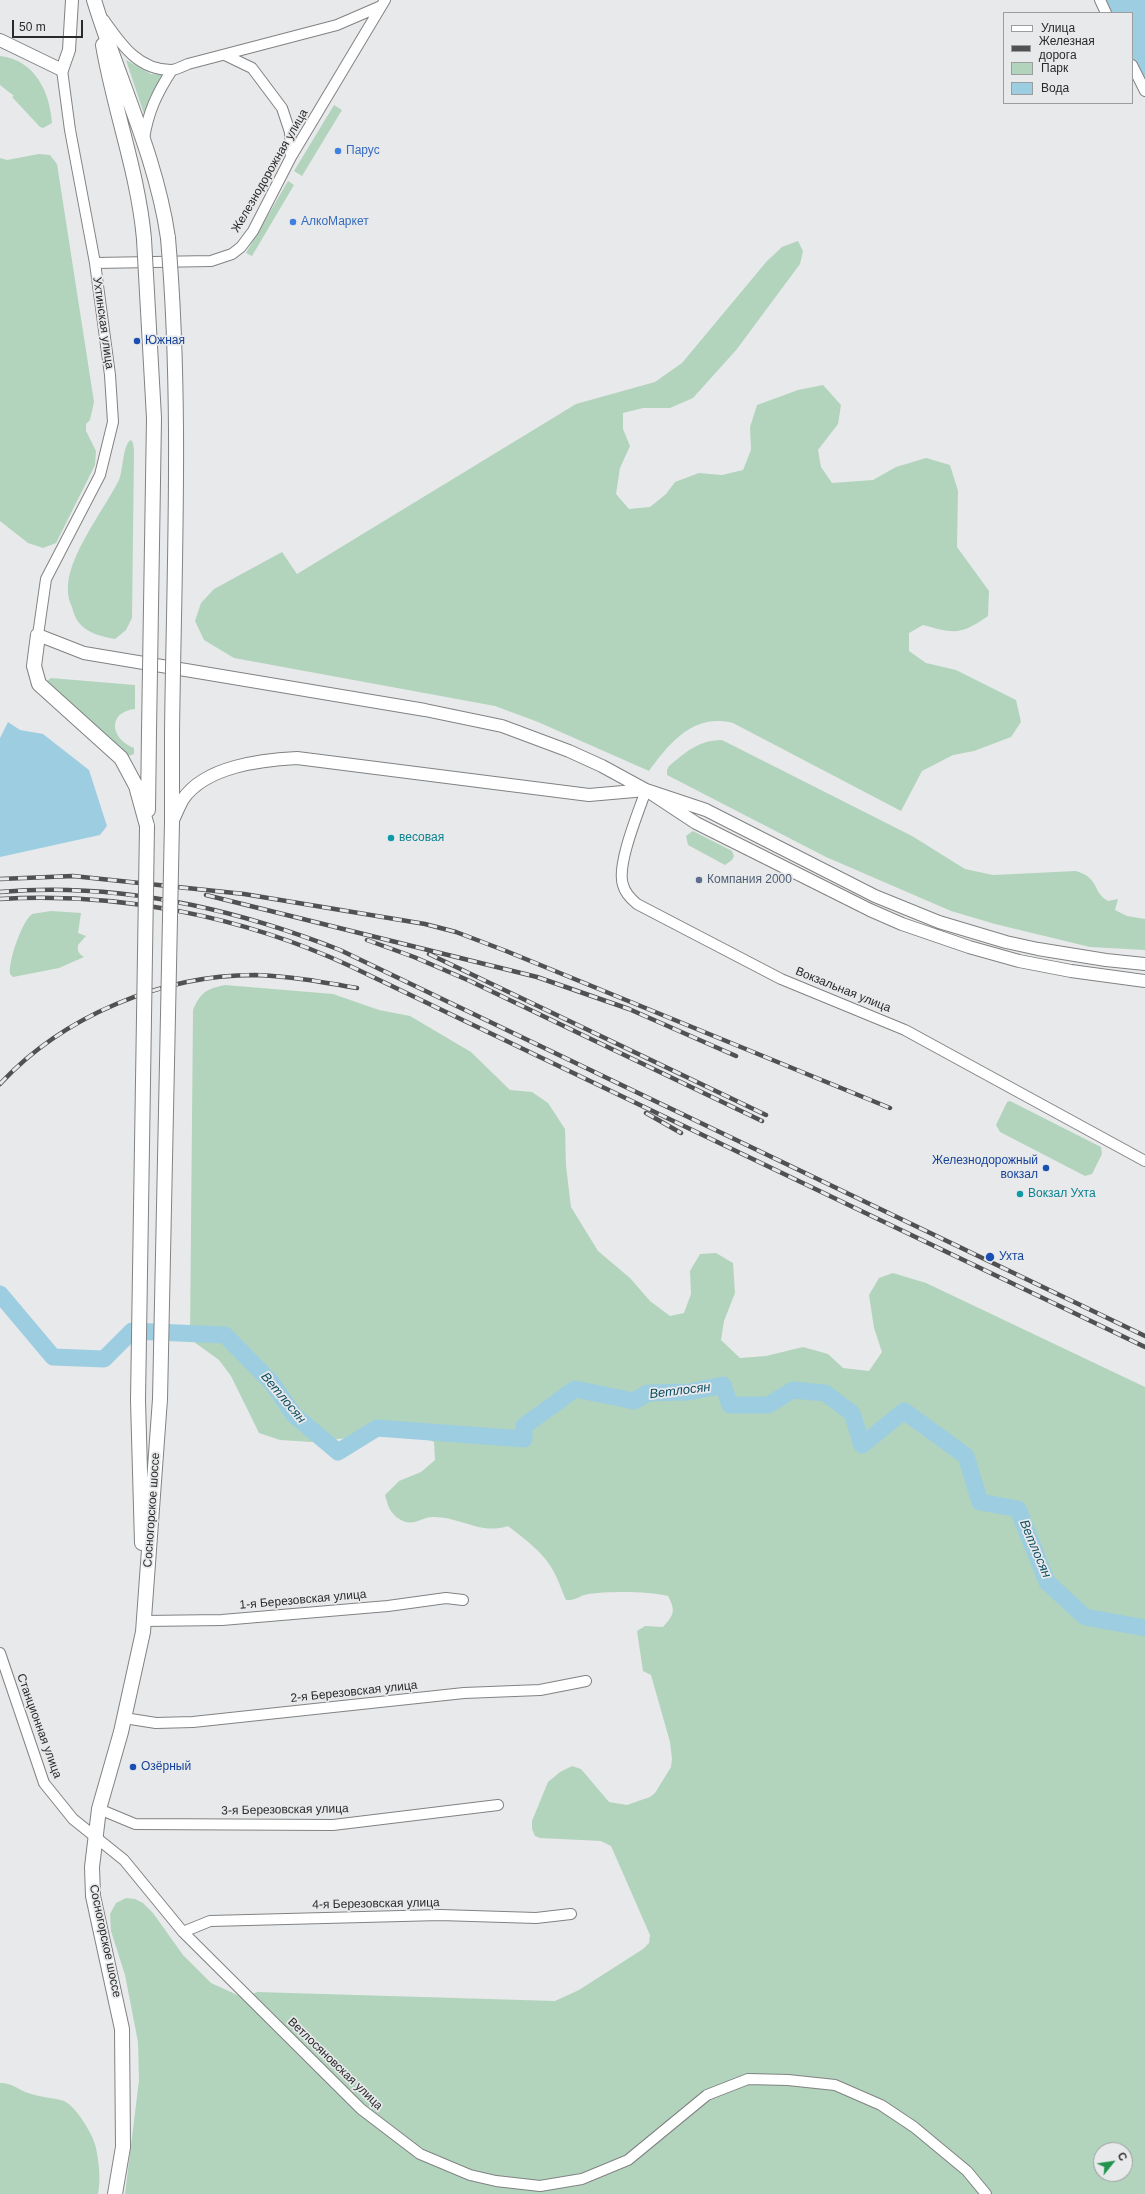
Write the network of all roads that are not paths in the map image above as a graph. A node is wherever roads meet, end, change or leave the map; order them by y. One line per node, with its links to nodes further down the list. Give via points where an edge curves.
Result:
1 (72, 0): 9 (street, Ухтинская улица, via 69,50)
2 (1100, 0): 5 (street)
3 (383, 3): 7 (street, via 337,24); 13 (street, Железнодорожная улица)
4 (95, 6): 10 (street, via 124,48 138,60 152,67); 12 (main road, Сосногорское шоссе); 18 (main road, Сосногорское шоссе, bridge, via 109,82 137,191 144,238 154,418)
5 (1106, 12)
6 (0, 40): 9 (street)
7 (225, 55): 10 (street); 13 (street, via 252,68 282,108 290,132)
8 (1133, 67): 11 (street)
9 (62, 70): 14 (street, Ухтинская улица, via 70,130)
10 (172, 70): 12 (street, via 151,105)
11 (1145, 91)
12 (144, 139): 17 (main road, Сосногорское шоссе, bridge, via 161,200 173,289 176,382)
13 (291, 157): 14 (street, Железнодорожная улица, via 253,231 232,254 211,261)
14 (95, 263): 15 (street, Ухтинская улица, via 110,375 112,422 100,475 46,579)
15 (38, 635): 16 (street, via 84,653 502,726 569,751); 18 (main road, via 34,666 38,684 121,758 136,786)
16 (646, 790): 17 (street, via 589,795 297,758 272,760 226,770 204,781 184,799); 19 (street, via 706,810 875,896 939,922 1038,949); 20 (street, via 696,823 902,924 1020,961); 21 (street, Вокзальная улица, via 622,869 623,886 634,902 781,979 905,1030)
17 (172, 822): 23 (main road, Сосногорское шоссе, bridge, via 160,1399)
18 (147, 826): 23 (main road, Сосногорское шоссе, bridge, via 138,1400)
19 (1145, 964)
20 (1145, 981)
21 (1145, 1161)
22 (463, 1600): 23 (street, 1-я Березовская улица, via 446,1598 388,1606 222,1620)
23 (144, 1621): 26 (main road, Сосногорское шоссе)
24 (0, 1653): 29 (street, Станционная улица, via 44,1784 73,1819)
25 (586, 1682): 26 (street, 2-я Березовская улица, via 540,1690 464,1693 201,1721 156,1723)
26 (124, 1718): 28 (main road, Сосногорское шоссе)
27 (498, 1805): 28 (street, 3-я Березовская улица, via 333,1824 135,1824)
28 (99, 1809): 29 (main road, Сосногорское шоссе)
29 (95, 1836): 31 (street, Ветлосяновская улица, via 124,1860); 32 (main road, Сосногорское шоссе, via 93,1896 122,2029 123,2147)
30 (571, 1914): 31 (street, 4-я Березовская улица, via 536,1918 440,1915 210,1922)
31 (183, 1932): 33 (street, Ветлосяновская улица, via 361,2109 420,2154 470,2175 540,2186 582,2179 628,2160 707,2095 748,2079 788,2080 836,2085 881,2105 914,2127 967,2171)
32 (115, 2194)
33 (986, 2194)

